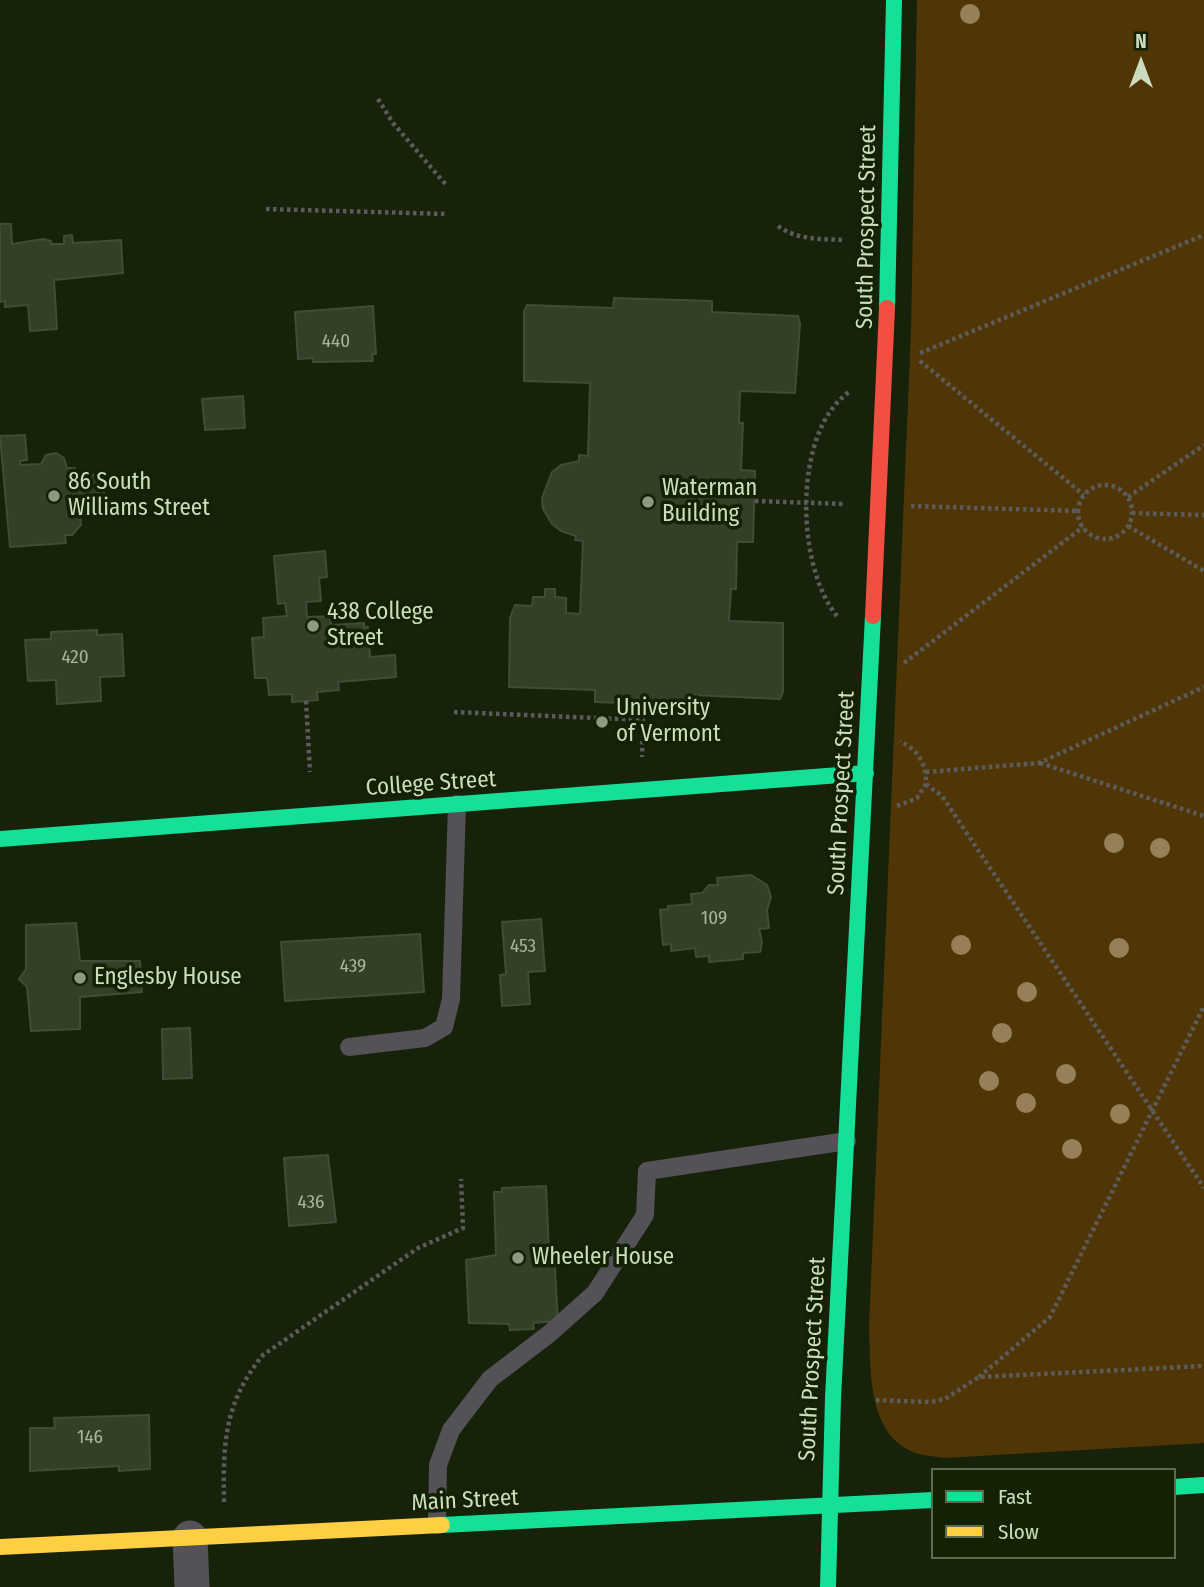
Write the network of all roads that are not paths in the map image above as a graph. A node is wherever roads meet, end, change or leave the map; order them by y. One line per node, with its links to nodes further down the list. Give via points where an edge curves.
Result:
1 (894, 0): 2 (street, South Prospect Street, via 890,251)
2 (866, 773): 3 (street, College Street); 6 (street, South Prospect Street)
3 (457, 804): 4 (street, College Street); 5 (lane, via 452,999 444,1027 425,1038)
4 (0, 839)
5 (349, 1047)
6 (847, 1141): 10 (street, South Prospect Street); 11 (lane, via 647,1171 645,1215 595,1293 490,1379 452,1430 438,1465)
7 (1204, 1485): 8 (street)
8 (1176, 1487)
9 (931, 1500): 10 (street, Main Street)
10 (829, 1505): 11 (street, Main Street); 15 (street, South Prospect Street)
11 (437, 1525): 12 (street, Main Street)
12 (190, 1538): 13 (street, Main Street); 14 (street)
13 (0, 1547)
14 (191, 1587)
15 (828, 1587)

